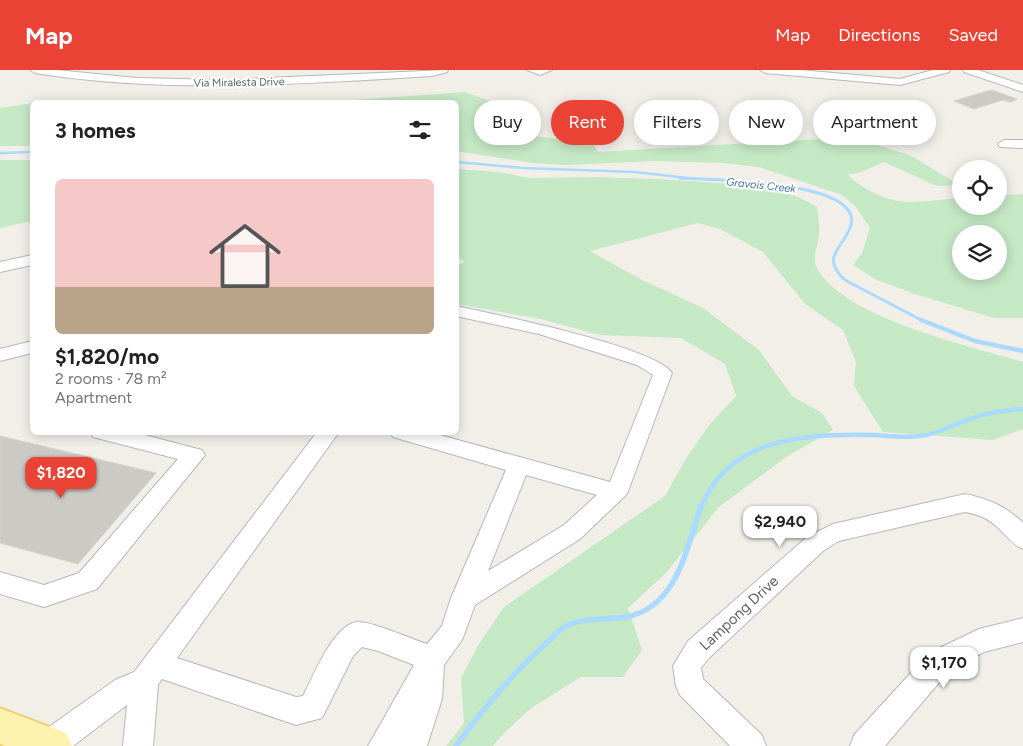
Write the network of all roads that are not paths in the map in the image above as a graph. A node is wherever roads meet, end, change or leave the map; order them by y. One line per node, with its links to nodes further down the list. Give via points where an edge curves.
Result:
1 (35, 70): 11 (street, Via Miralesta Drive)
2 (162, 70): 15 (street)
3 (255, 70): 16 (street)
4 (443, 70): 12 (street, Via Miralesta Drive, via 432,73)
5 (532, 70): 6 (street)
6 (547, 70)
7 (765, 70): 13 (street)
8 (853, 70): 13 (street)
9 (945, 70): 13 (street, via 905,82 905,85)
10 (968, 70): 18 (street)
11 (64, 72): 14 (street); 15 (street, Via Miralesta Drive)
12 (349, 74): 16 (street, Via Miralesta Drive)
13 (874, 80)
14 (51, 82)
15 (150, 82): 16 (street, Via Miralesta Drive)
16 (247, 82)
17 (1000, 89): 19 (street)
18 (1023, 89)
19 (1023, 97)
20 (1004, 144): 21 (street)
21 (1023, 144)
22 (30, 260): 23 (street)
23 (0, 267)
24 (459, 312): 31 (street, via 543,330 644,361 663,373)
25 (30, 348): 26 (street)
26 (0, 355)
27 (112, 435): 33 (street, via 194,455 88,581 44,596)
28 (327, 435): 37 (street)
29 (411, 435): 30 (street)
30 (519, 465): 31 (street); 34 (street)
31 (615, 492): 34 (street, via 572,532)
32 (1023, 539): 43 (street, Lampong Drive, via 1003,517 986,507 965,503 833,533 815,544 698,650 687,666 690,686)
33 (0, 583)
34 (464, 598): 36 (street, via 453,632)
35 (1023, 630): 44 (street, via 979,641 939,662)
36 (432, 659): 37 (street, via 357,634 342,648 312,708 296,711); 41 (street); 42 (street, via 428,699)
37 (150, 673): 39 (street); 40 (street)
38 (0, 726): 39 (main road)
39 (51, 745)
40 (138, 746)
41 (383, 746)
42 (412, 746)
43 (751, 746)
44 (865, 746)

